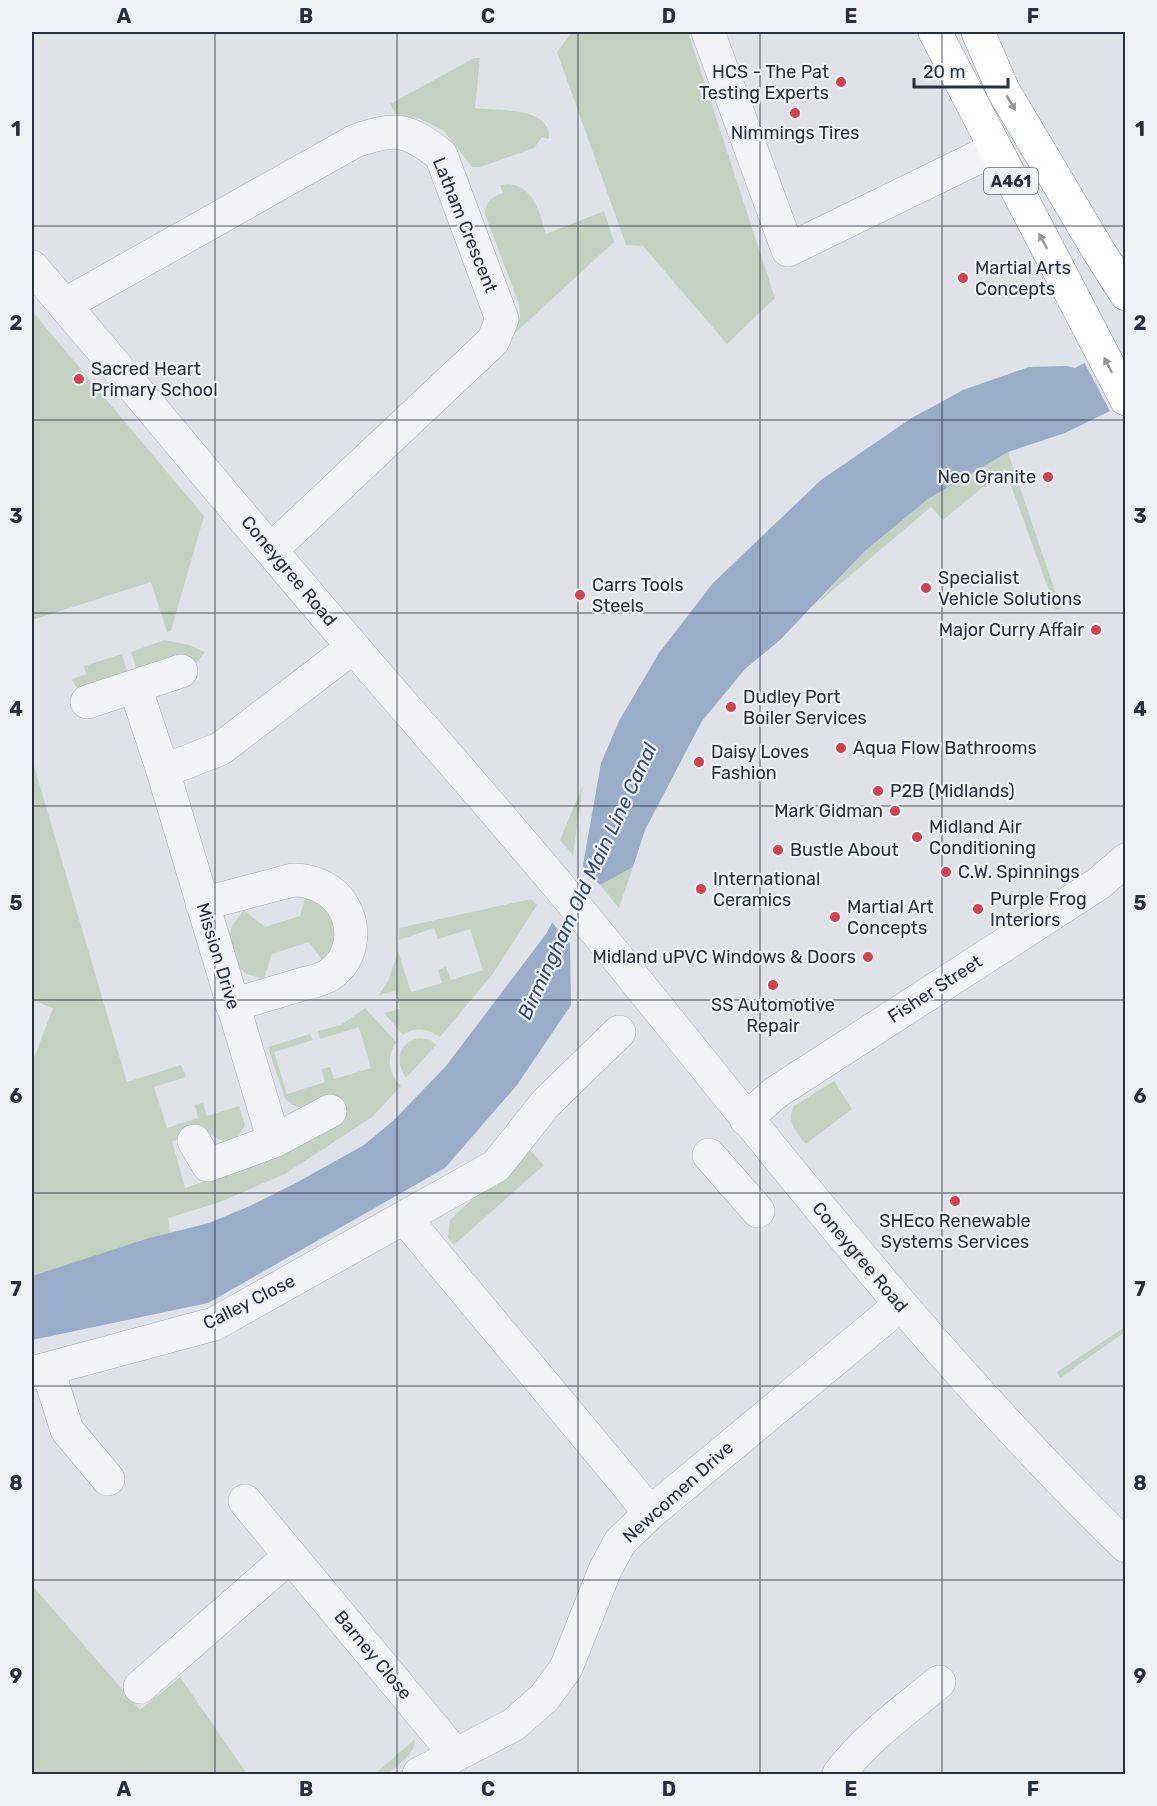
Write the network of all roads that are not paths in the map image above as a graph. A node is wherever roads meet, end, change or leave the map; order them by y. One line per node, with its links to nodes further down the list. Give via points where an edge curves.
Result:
1 (708, 32): 4 (street, via 788,250)
2 (935, 32): 4 (highway, A461)
3 (978, 32): 6 (highway, A461, one-way to 6, via 1003,90)
4 (995, 149): 8 (highway, A461, one-way to 4)
5 (32, 267): 7 (street, Coneygree Road)
6 (1125, 294)
7 (64, 305): 9 (street, Coneygree Road); 9 (street, Latham Crescent, via 355,141 382,132 402,132 422,140 441,155 502,319 493,341)
8 (1125, 399)
9 (271, 550): 10 (street, Coneygree Road)
10 (353, 647): 14 (street, via 220,748); 20 (street, Coneygree Road, via 549,873)
11 (181, 671): 12 (street)
12 (135, 687): 13 (street); 14 (street, Mission Drive)
13 (87, 702)
14 (163, 771): 16 (street, Mission Drive)
15 (1125, 860): 20 (street, Fisher Street, via 1098,884 775,1093)
16 (202, 904): 17 (street, Mission Drive); 17 (street, via 293,879 306,880 332,894 349,916 350,946 345,959 328,977)
17 (232, 1005): 22 (street, Mission Drive)
18 (619, 1032): 24 (street, Calley Close, via 546,1103 496,1166)
19 (330, 1111): 22 (street)
20 (756, 1131): 23 (street, Fisher Street, via 717,1165); 25 (street, Coneygree Road)
21 (194, 1141): 22 (street, via 208,1165)
22 (274, 1141)
23 (758, 1211)
24 (405, 1218): 26 (street, Calley Close, via 214,1324); 29 (street)
25 (900, 1305): 29 (street, Newcomen Drive); 30 (street, Coneygree Road)
26 (40, 1372): 27 (street, Calley Close, via 68,1430)
27 (108, 1479)
28 (244, 1501): 31 (street, Barney Close)
29 (650, 1513): 34 (street, Newcomen Drive, via 620,1542 566,1668 544,1698 513,1725)
30 (1125, 1546)
31 (291, 1556): 33 (street); 34 (street, Barney Close)
32 (939, 1682): 35 (street, via 879,1731)
33 (140, 1687)
34 (455, 1754): 36 (street, Newcomen Drive)
35 (851, 1769)
36 (419, 1774)

